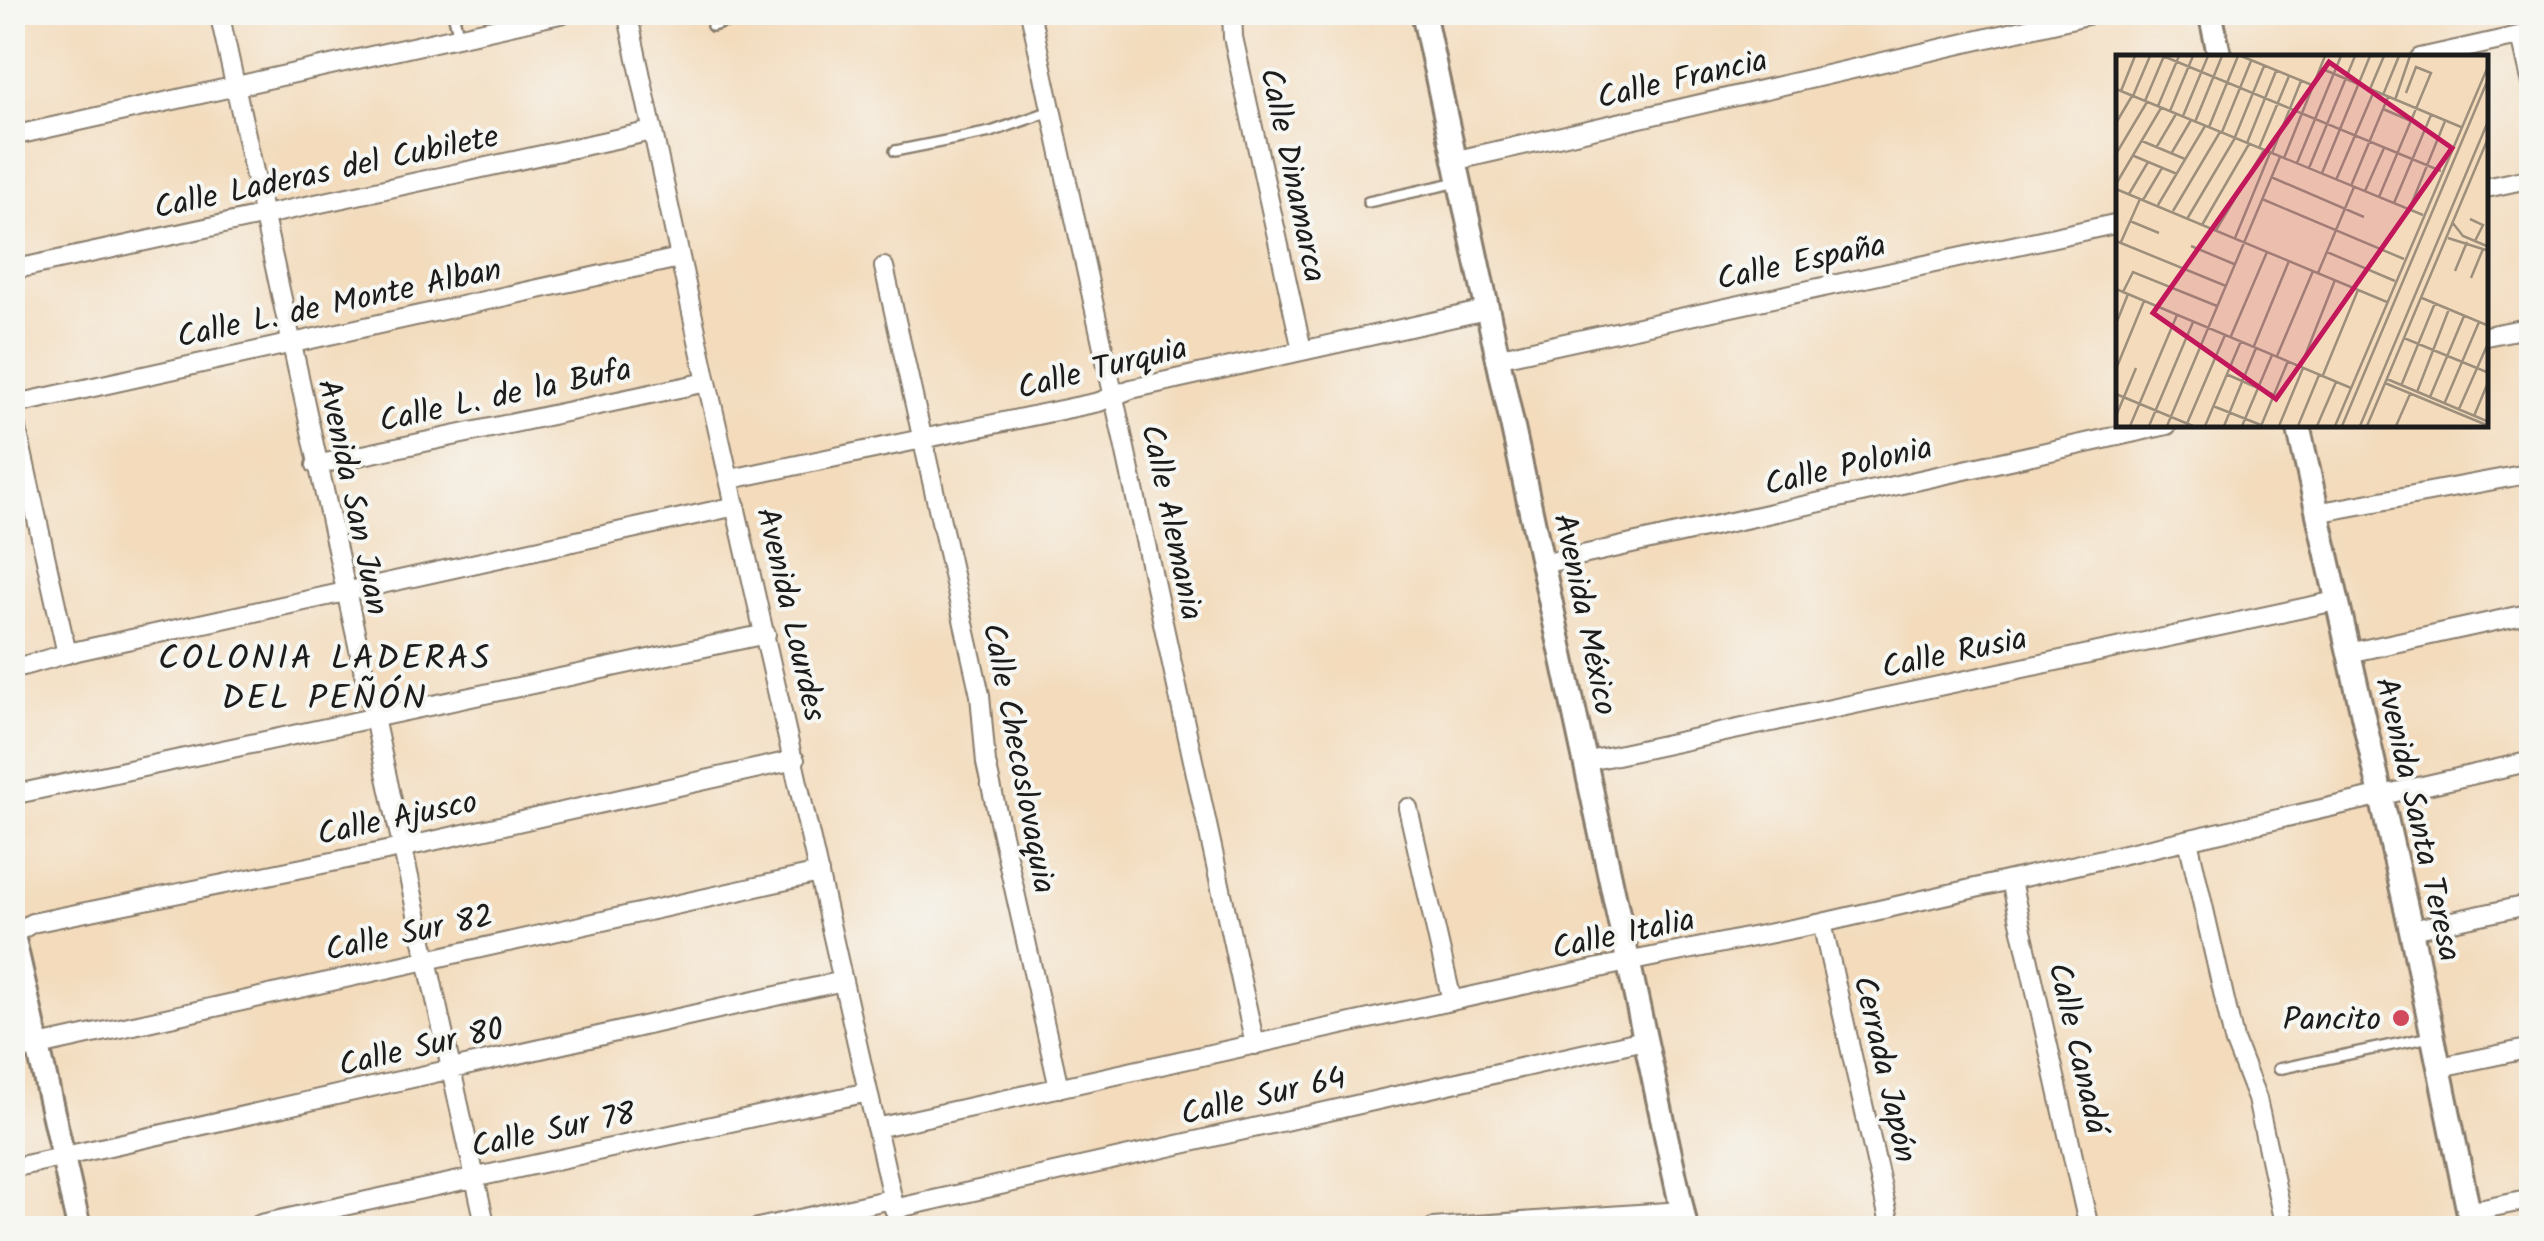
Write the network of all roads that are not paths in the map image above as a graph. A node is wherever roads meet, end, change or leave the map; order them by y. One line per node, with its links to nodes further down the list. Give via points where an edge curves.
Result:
1 (219, 12): 17 (street, Avenida San Juan)
2 (453, 12): 13 (lane)
3 (569, 12): 13 (street)
4 (627, 12): 19 (street, Avenida Lourdes)
5 (731, 12): 11 (lane, via 728,21)
6 (1030, 12): 18 (street, Calle Alemania)
7 (1232, 12): 35 (street, Calle Dinamarca)
8 (1423, 12): 22 (street, Avenida México)
9 (2100, 12): 22 (street, Calle Francia)
10 (2210, 12): 14 (street)
11 (712, 26)
12 (2526, 35): 15 (street); 16 (street)
13 (459, 38): 17 (street)
14 (2219, 55)
15 (2434, 55)
16 (2532, 84)
17 (235, 88): 20 (street); 26 (street, Avenida San Juan)
18 (1051, 111): 21 (lane, via 991,132); 38 (street, Calle Alemania)
19 (652, 130): 26 (street, Calle Laderas del Cubilete); 28 (street, Avenida Lourdes)
20 (12, 136)
21 (895, 151)
22 (1456, 172): 25 (lane); 31 (street, Avenida México)
23 (2532, 178): 24 (street)
24 (2489, 187)
25 (1368, 202)
26 (261, 214): 30 (street, Calle Laderas del Cubilete); 34 (street, Avenida San Juan)
27 (2116, 224): 36 (street, Calle España)
28 (680, 258): 34 (street, Calle L. de Monte Alban); 37 (street, Avenida Lourdes)
29 (884, 267): 42 (street, Calle Checoslovaquia)
30 (12, 270)
31 (1486, 310): 35 (street, Calle Turquia); 36 (street, Avenida México)
32 (2532, 327): 33 (street)
33 (2489, 335)
34 (290, 343): 39 (street, Calle L. de Monte Alban); 43 (street, Avenida San Juan)
35 (1302, 350): 38 (street, Calle Turquia)
36 (1496, 358): 48 (street, Avenida México)
37 (707, 382): 43 (street, Calle L. de la Bufa); 45 (street, Avenida Lourdes)
38 (1116, 396): 42 (street, Calle Turquia); 78 (street, Calle Alemania)
39 (12, 406): 54 (street)
40 (2154, 428): 48 (street, Calle Polonia)
41 (2299, 428): 47 (street, Avenida Santa Teresa)
42 (922, 439): 45 (street, Calle Turquia); 84 (street, Calle Checoslovaquia)
43 (316, 465): 49 (street, Avenida San Juan)
44 (2532, 472): 47 (street)
45 (730, 479): 46 (street, Avenida Lourdes)
46 (736, 506): 49 (street); 52 (street, Avenida Lourdes)
47 (2316, 514): 50 (street, Avenida Santa Teresa)
48 (1542, 564): 59 (street, Avenida México)
49 (344, 592): 54 (street); 56 (street, Avenida San Juan)
50 (2336, 601): 53 (street, Avenida Santa Teresa); 59 (street, Calle Rusia)
51 (2532, 613): 53 (street)
52 (766, 634): 56 (street); 57 (street, Avenida Lourdes)
53 (2348, 653): 60 (street, Avenida Santa Teresa)
54 (67, 654): 55 (street)
55 (12, 668)
56 (372, 720): 61 (street); 64 (street, Avenida San Juan)
57 (795, 760): 64 (street, Calle Ajusco); 65 (street, Avenida Lourdes)
58 (2532, 761): 60 (street, Calle Italia)
59 (1584, 762): 72 (street, Avenida México)
60 (2381, 793): 63 (street, Calle Italia); 69 (street, Avenida Santa Teresa)
61 (12, 795)
62 (1408, 808): 74 (street)
63 (2188, 840): 66 (street, Calle Italia); 102 (street)
64 (401, 848): 70 (street, Calle Ajusco, via 32,923); 71 (street, Avenida San Juan)
65 (819, 873): 71 (street, Calle Sur 82); 73 (street, Avenida Lourdes)
66 (2011, 880): 68 (street, Calle Italia); 101 (street, Calle Canadá)
67 (2532, 904): 69 (street)
68 (1822, 923): 72 (street, Calle Italia); 100 (street, Cerrada Japón)
69 (2411, 930): 75 (street, Avenida Santa Teresa)
70 (13, 934): 77 (street)
71 (426, 959): 77 (street, Calle Sur 82); 83 (street, Avenida San Juan)
72 (1627, 962): 74 (street, Calle Italia); 76 (street, Avenida México)
73 (842, 981): 83 (street, Calle Sur 80); 85 (street, Avenida Lourdes)
74 (1452, 1001): 78 (street, Calle Italia)
75 (2433, 1036): 81 (street, Avenida Santa Teresa); 82 (lane)
76 (1644, 1040): 91 (street, Calle Sur 64); 92 (street, Avenida México)
77 (38, 1046): 80 (street, Calle Sur 82); 87 (street)
78 (1255, 1046): 84 (street, Calle Italia)
79 (2532, 1048): 81 (street)
80 (12, 1052)
81 (2440, 1067): 93 (street, Avenida Santa Teresa)
82 (2278, 1069)
83 (452, 1070): 87 (street, Calle Sur 80); 89 (street, Avenida San Juan)
84 (1059, 1088): 86 (street, Calle Italia)
85 (868, 1092): 86 (street, Avenida Lourdes); 89 (street, Calle Sur 78)
86 (876, 1128): 91 (street, Avenida Lourdes)
87 (62, 1157): 88 (street, Calle Sur 80); 94 (street)
88 (12, 1168)
89 (475, 1176): 95 (street, Calle Sur 78); 96 (street, Avenida San Juan)
90 (2532, 1198): 93 (street)
91 (893, 1204): 97 (street, Calle Sur 64); 98 (street, Avenida Lourdes)
92 (1684, 1220): 99 (street)
93 (2471, 1220)
94 (79, 1228)
95 (252, 1228)
96 (486, 1228)
97 (758, 1228)
98 (899, 1228)
99 (1434, 1228)
100 (1892, 1228)
101 (2089, 1228)
102 (2285, 1228)

